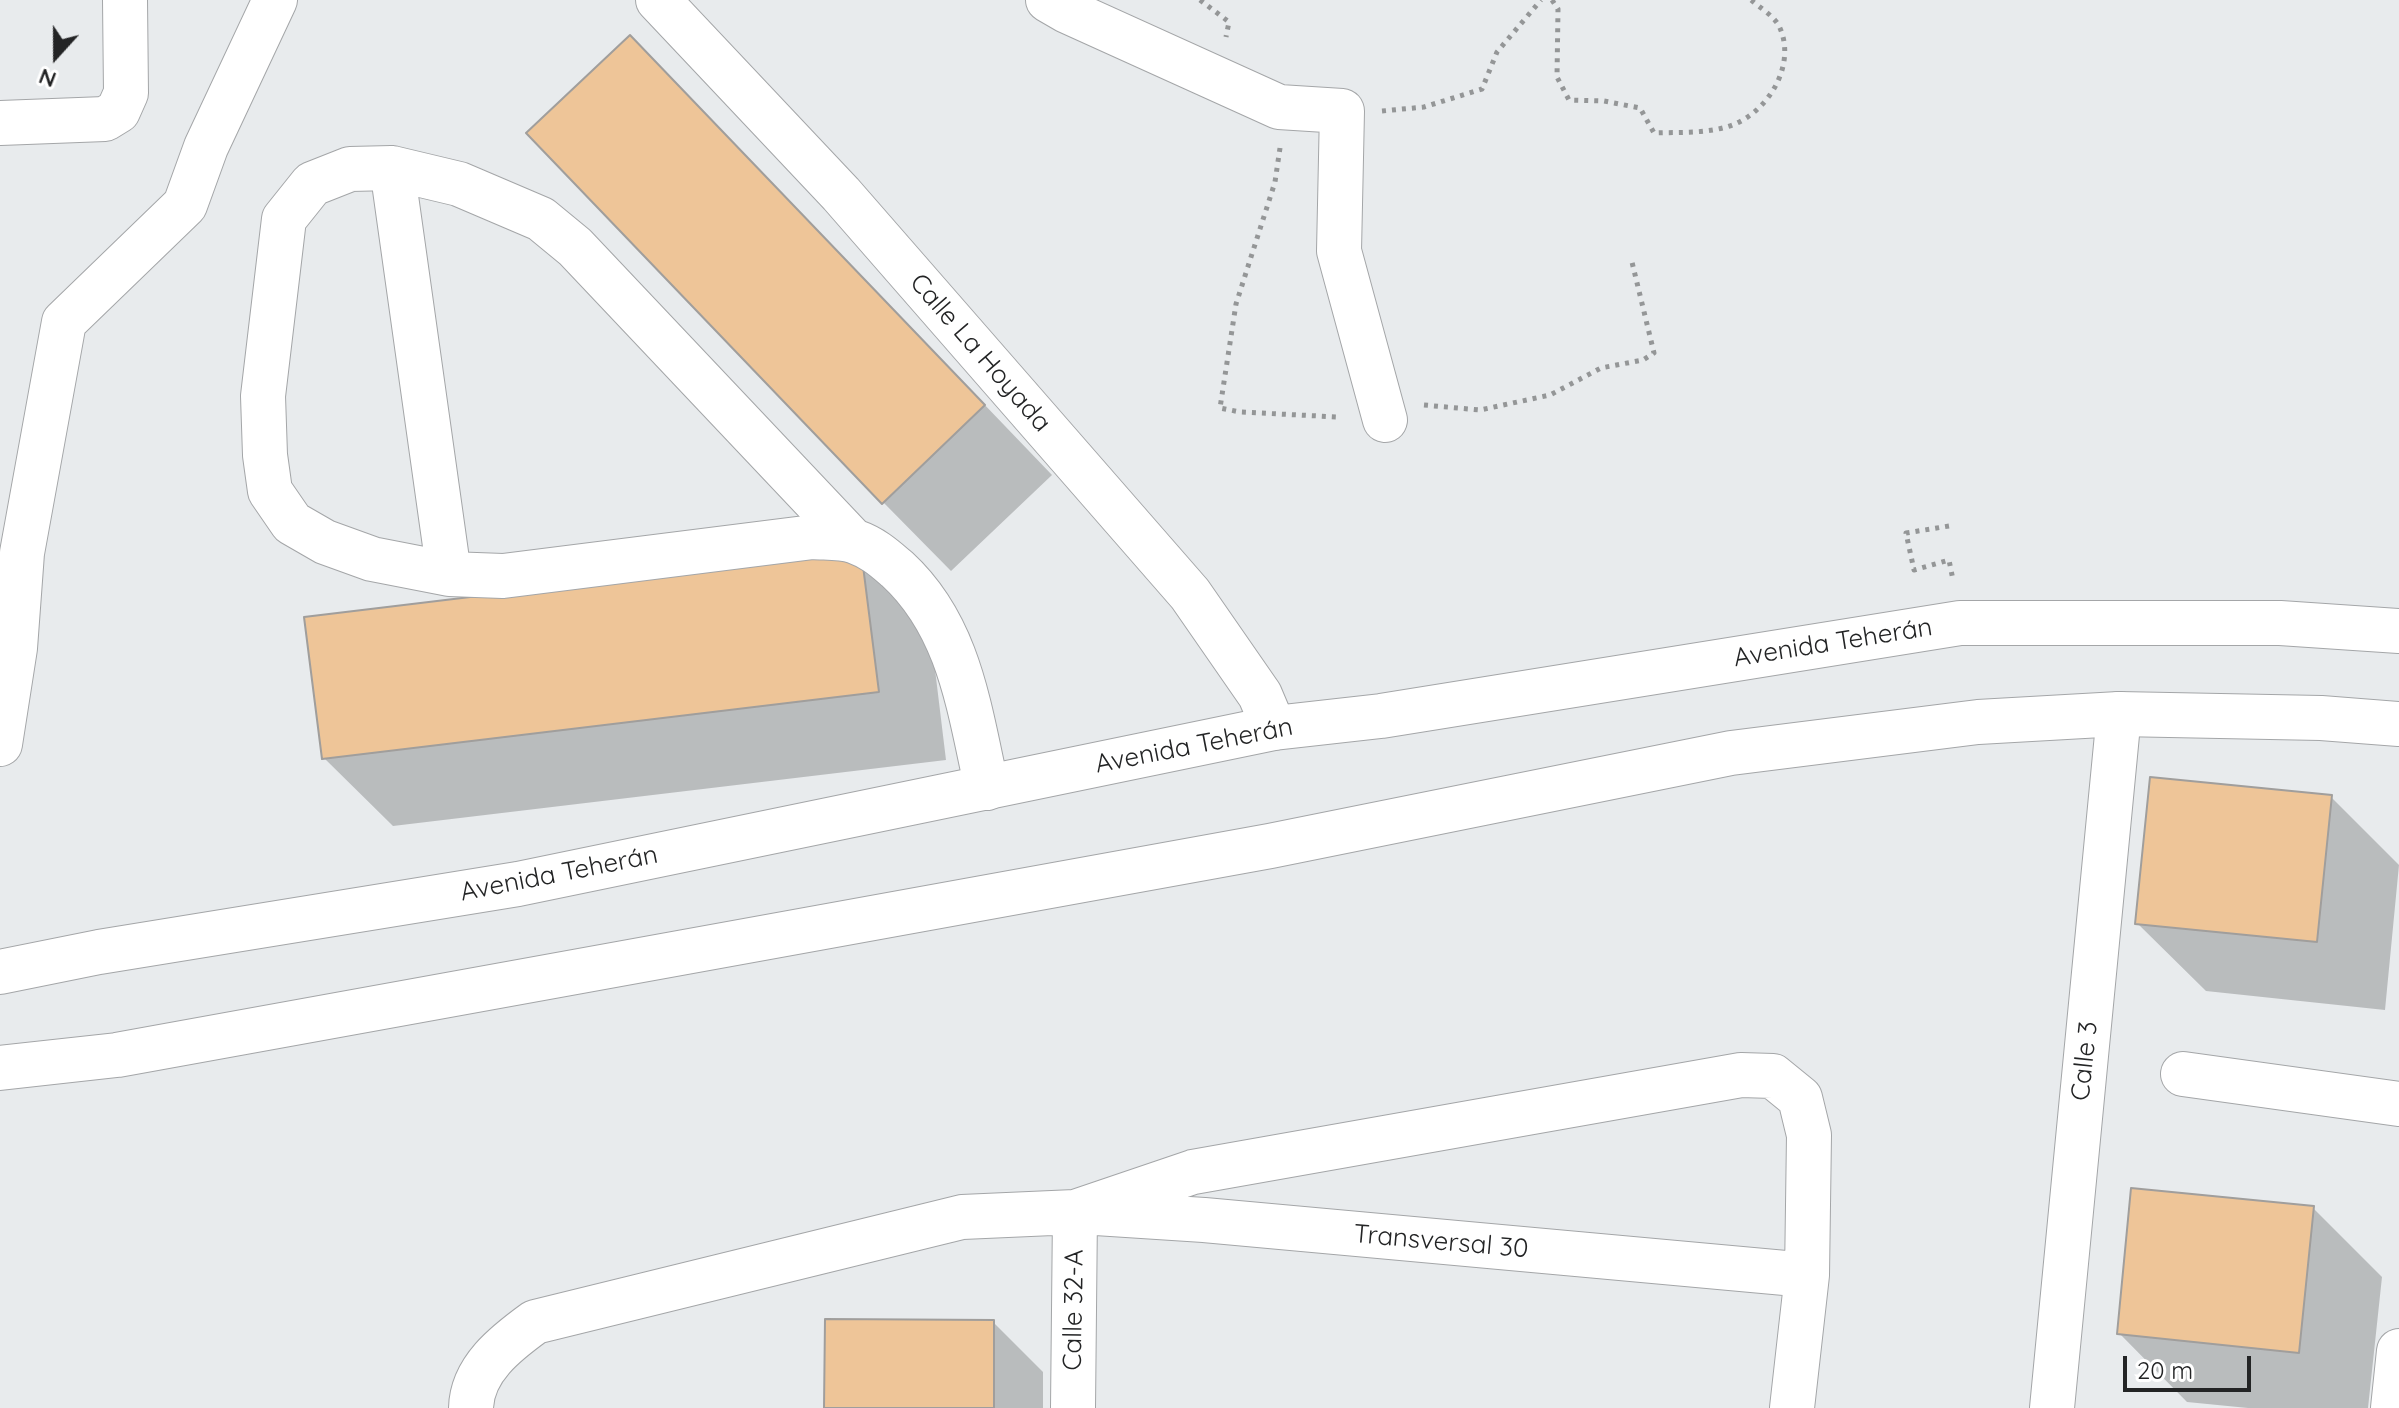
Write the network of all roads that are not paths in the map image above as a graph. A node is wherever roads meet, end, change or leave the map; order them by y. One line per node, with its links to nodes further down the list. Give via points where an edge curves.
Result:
1 (125, 0): 5 (street, via 126,93 118,111 105,119)
2 (275, 0): 14 (street, via 206,147 185,205 64,322 22,553)
3 (658, 0): 13 (street, Calle La Hoyada, via 841,194 1190,594 1260,695)
4 (1048, 0): 7 (street, via 1279,107 1342,111 1339,251)
5 (0, 123)
6 (392, 168): 8 (street, via 459,184 541,219 575,247); 9 (street); 9 (street, via 350,169 312,184 284,219 263,396 270,491 292,523 325,542 372,559)
7 (1385, 420)
8 (853, 541): 9 (street, via 813,537 503,576); 15 (street, via 878,552 914,585 946,633 963,680)
9 (449, 574)
10 (2399, 631): 13 (street, Avenida Teherán, via 2280,623 1960,623 1381,716)
11 (2119, 714): 12 (street); 17 (street, via 1978,722 1731,753 1270,846 117,1055); 28 (street, Calle 3)
12 (2399, 724)
13 (1274, 728): 15 (street, Avenida Teherán)
14 (0, 744)
15 (987, 788): 16 (street, Avenida Teherán, via 518,884)
16 (0, 972)
17 (0, 1068)
18 (2183, 1074): 19 (street)
19 (2399, 1104)
20 (1193, 1172): 21 (street); 22 (street, via 1186,1186 1189,1203); 23 (street, via 1741,1075 1773,1076 1800,1098 1809,1135)
21 (1075, 1212): 22 (street, Transversal 30); 25 (street, via 962,1217 535,1322 500,1347 471,1391); 26 (street, Calle 32-A)
22 (1204, 1220): 23 (street, Transversal 30)
23 (1807, 1275): 27 (street)
24 (2399, 1351): 29 (street)
25 (471, 1408)
26 (1073, 1408)
27 (1792, 1408)
28 (2052, 1408)
29 (2393, 1408)

